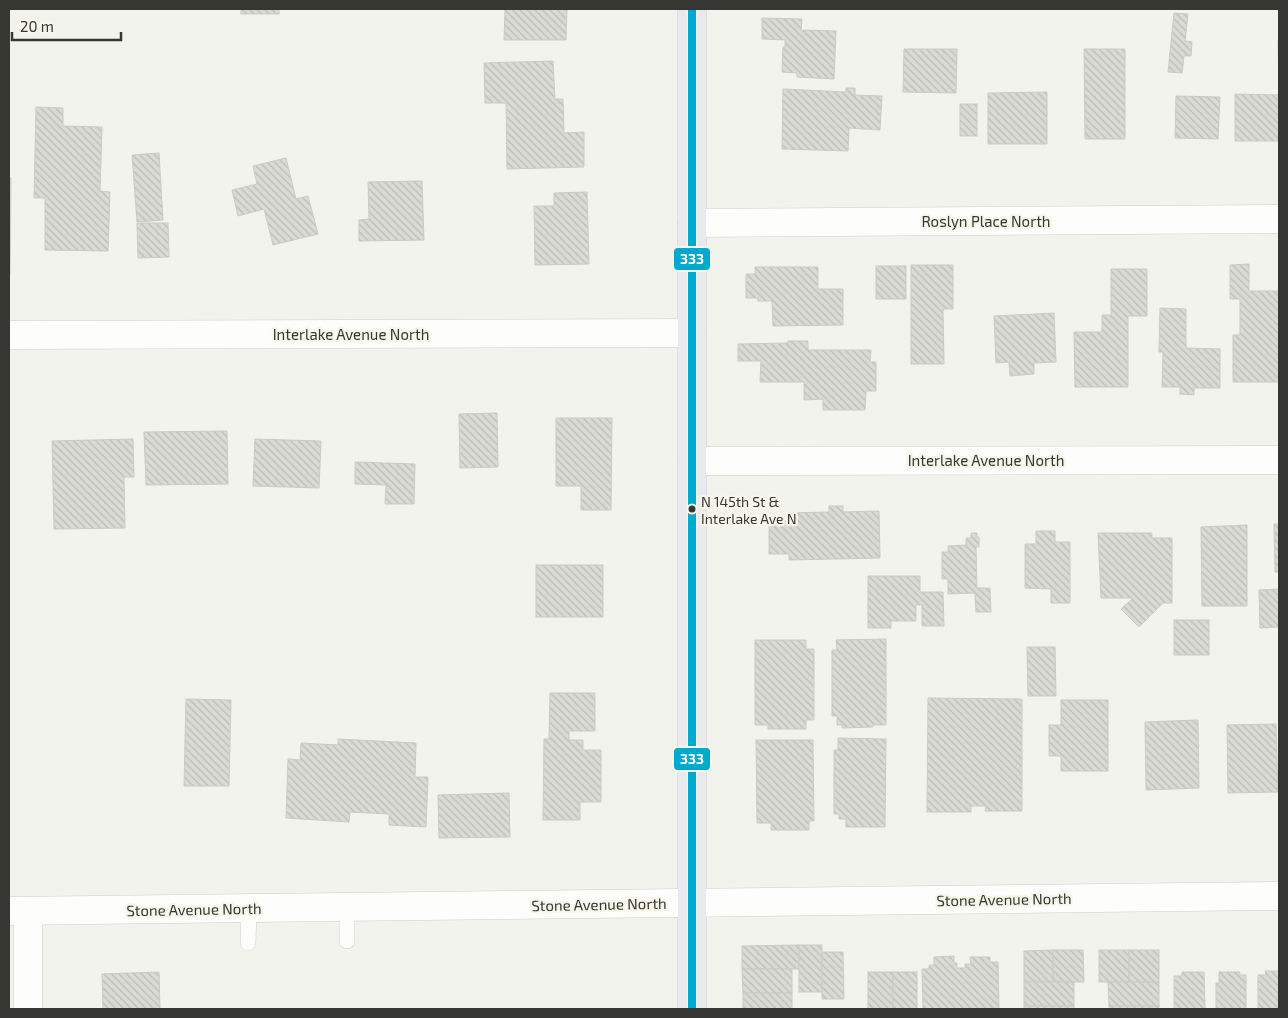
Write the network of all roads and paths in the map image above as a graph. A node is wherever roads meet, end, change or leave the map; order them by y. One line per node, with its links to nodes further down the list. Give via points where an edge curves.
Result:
1 (692, 9): 3 (main road)
2 (1279, 219): 3 (street, Roslyn Place North)
3 (692, 223): 4 (main road)
4 (692, 333): 5 (street, Interlake Avenue North); 7 (main road)
5 (9, 335)
6 (1279, 460): 7 (street, Interlake Avenue North)
7 (692, 461): 9 (main road)
8 (1279, 896): 9 (street, Stone Avenue North)
9 (692, 903): 10 (street, Stone Avenue North); 16 (main road)
10 (347, 907): 11 (street, Stone Avenue North); 13 (lane)
11 (249, 908): 12 (street, Stone Avenue North); 14 (lane)
12 (18, 911): 15 (street)
13 (347, 941)
14 (248, 944)
15 (28, 1009)
16 (692, 1009)

